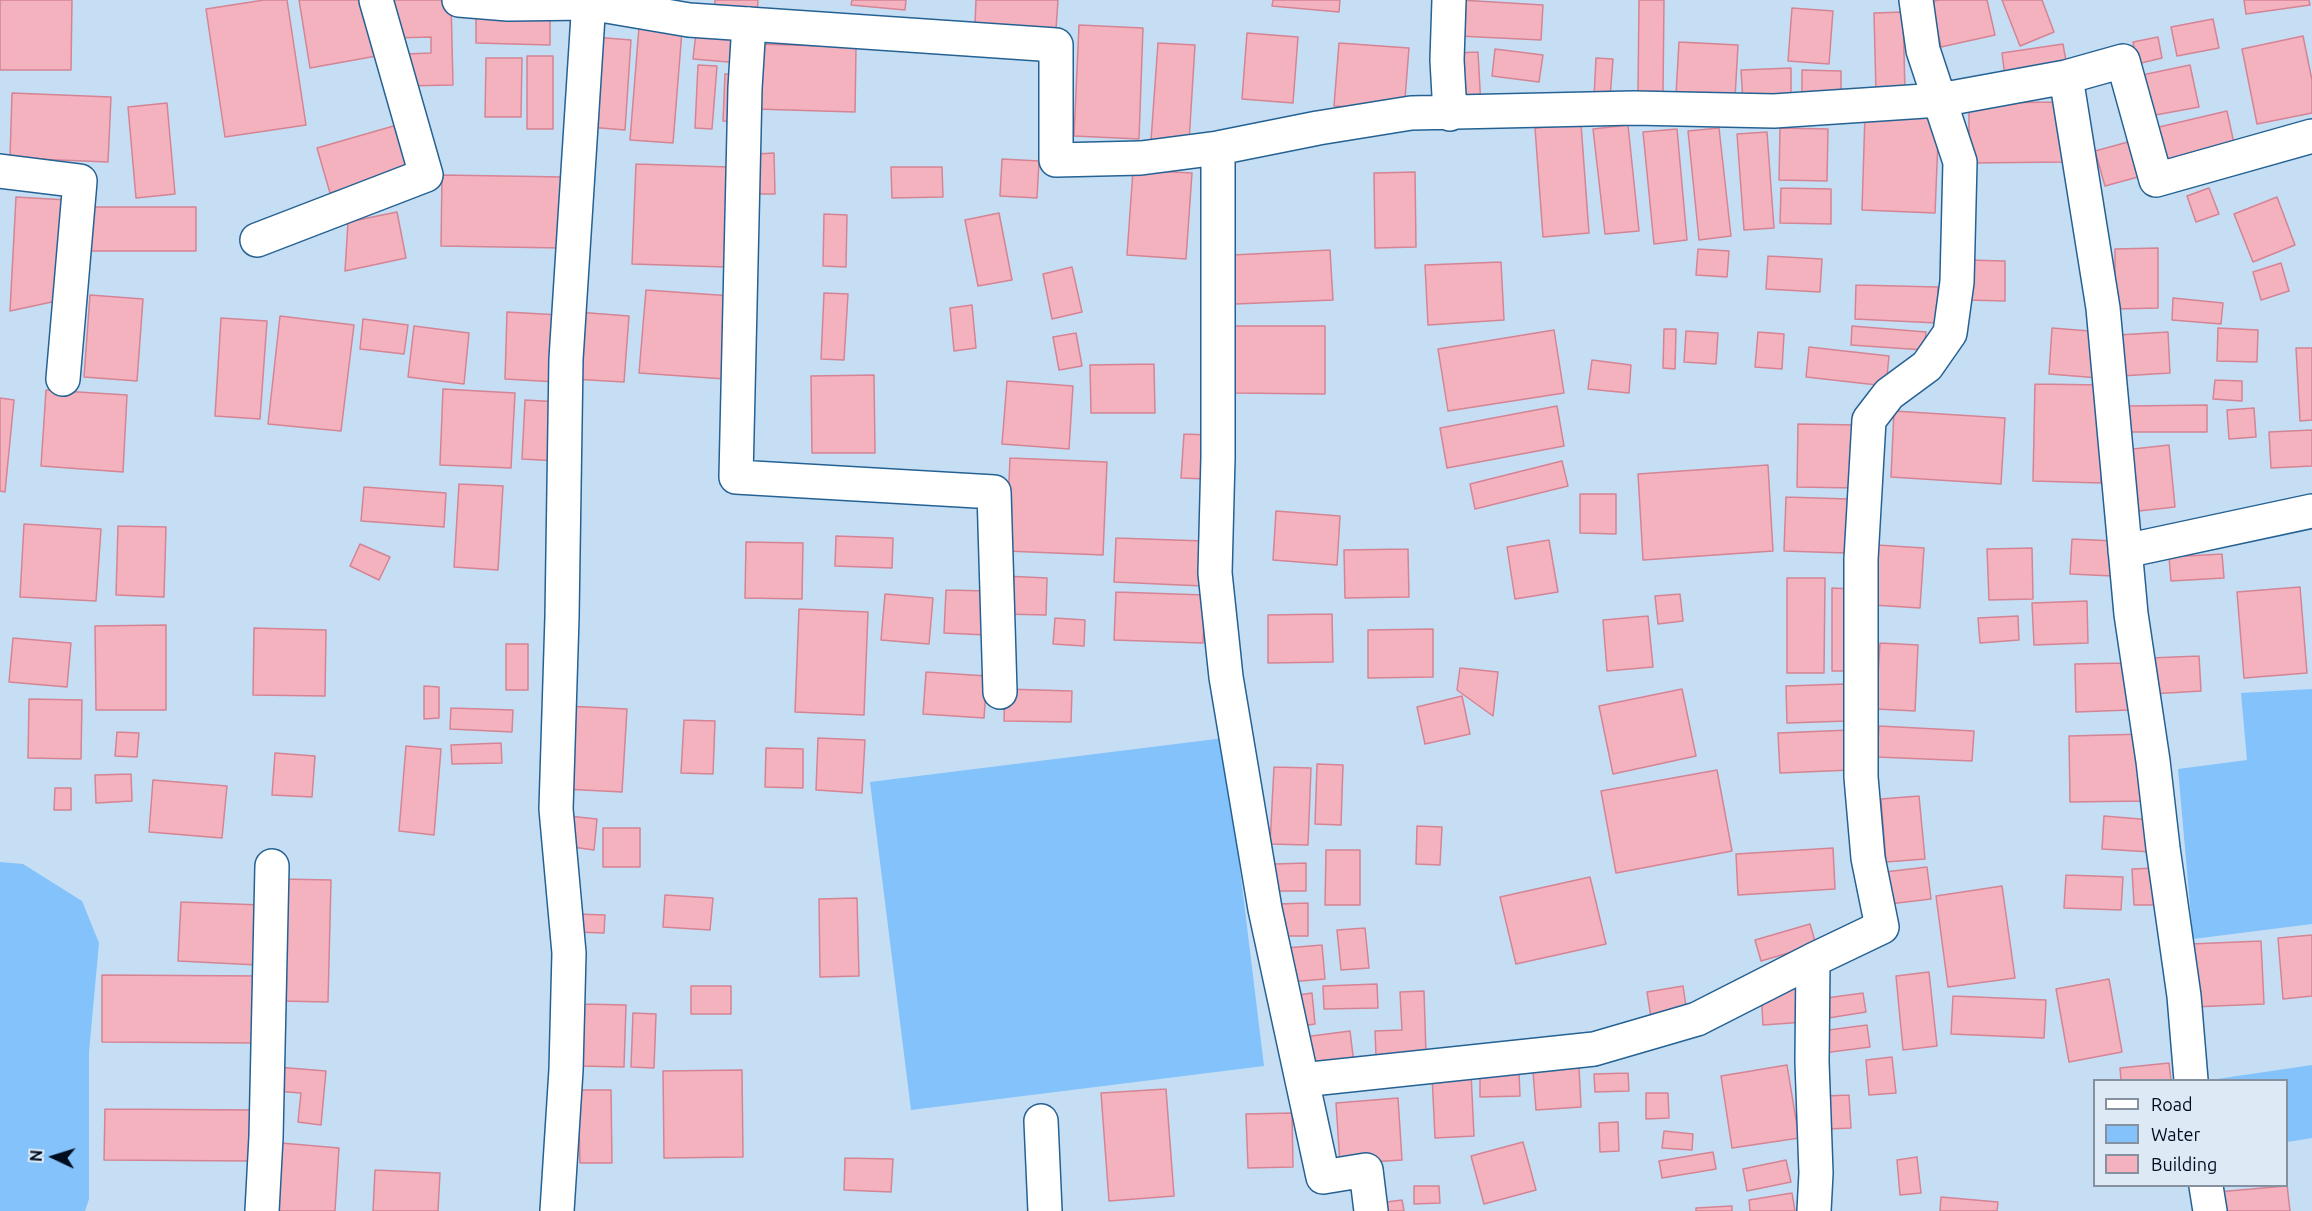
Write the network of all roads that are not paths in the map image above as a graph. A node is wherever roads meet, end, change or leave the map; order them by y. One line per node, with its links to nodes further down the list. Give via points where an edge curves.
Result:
1 (376, 0): 13 (street, via 426,175)
2 (459, 0): 5 (street, via 508,4)
3 (1449, 0): 9 (street)
4 (1916, 0): 8 (street, via 1923,51)
5 (589, 2): 6 (street, via 689,20); 25 (street, via 566,359 556,809 569,954)
6 (749, 24): 11 (street, via 1056,45 1056,160 1141,158); 17 (street, via 736,477 994,492)
7 (2067, 77): 8 (street); 10 (street, via 2123,61 2156,180); 16 (street, via 2103,308)
8 (1940, 100): 9 (street, via 1774,111 1634,108); 19 (street, via 1960,162 1957,282 1950,333 1927,366 1889,394 1869,420 1861,559 1861,777 1868,858 1882,927)
9 (1450, 114): 11 (street, via 1410,113)
10 (2312, 136)
11 (1218, 148): 21 (street, via 1215,573 1226,677 1265,909)
12 (0, 171): 14 (street, via 80,181)
13 (257, 240)
14 (63, 380)
15 (2312, 511): 16 (street)
16 (2125, 551): 20 (street, via 2184,996)
17 (1000, 692)
18 (272, 866): 24 (street)
19 (1813, 960): 21 (street, via 1697,1019 1594,1049); 28 (street)
20 (2191, 1079)
21 (1302, 1080): 27 (street, via 1323,1178 1366,1170)
22 (1041, 1122): 26 (street)
23 (2206, 1187): 29 (street)
24 (262, 1211)
25 (557, 1211)
26 (1045, 1211)
27 (1371, 1211)
28 (1814, 1211)
29 (2210, 1211)

